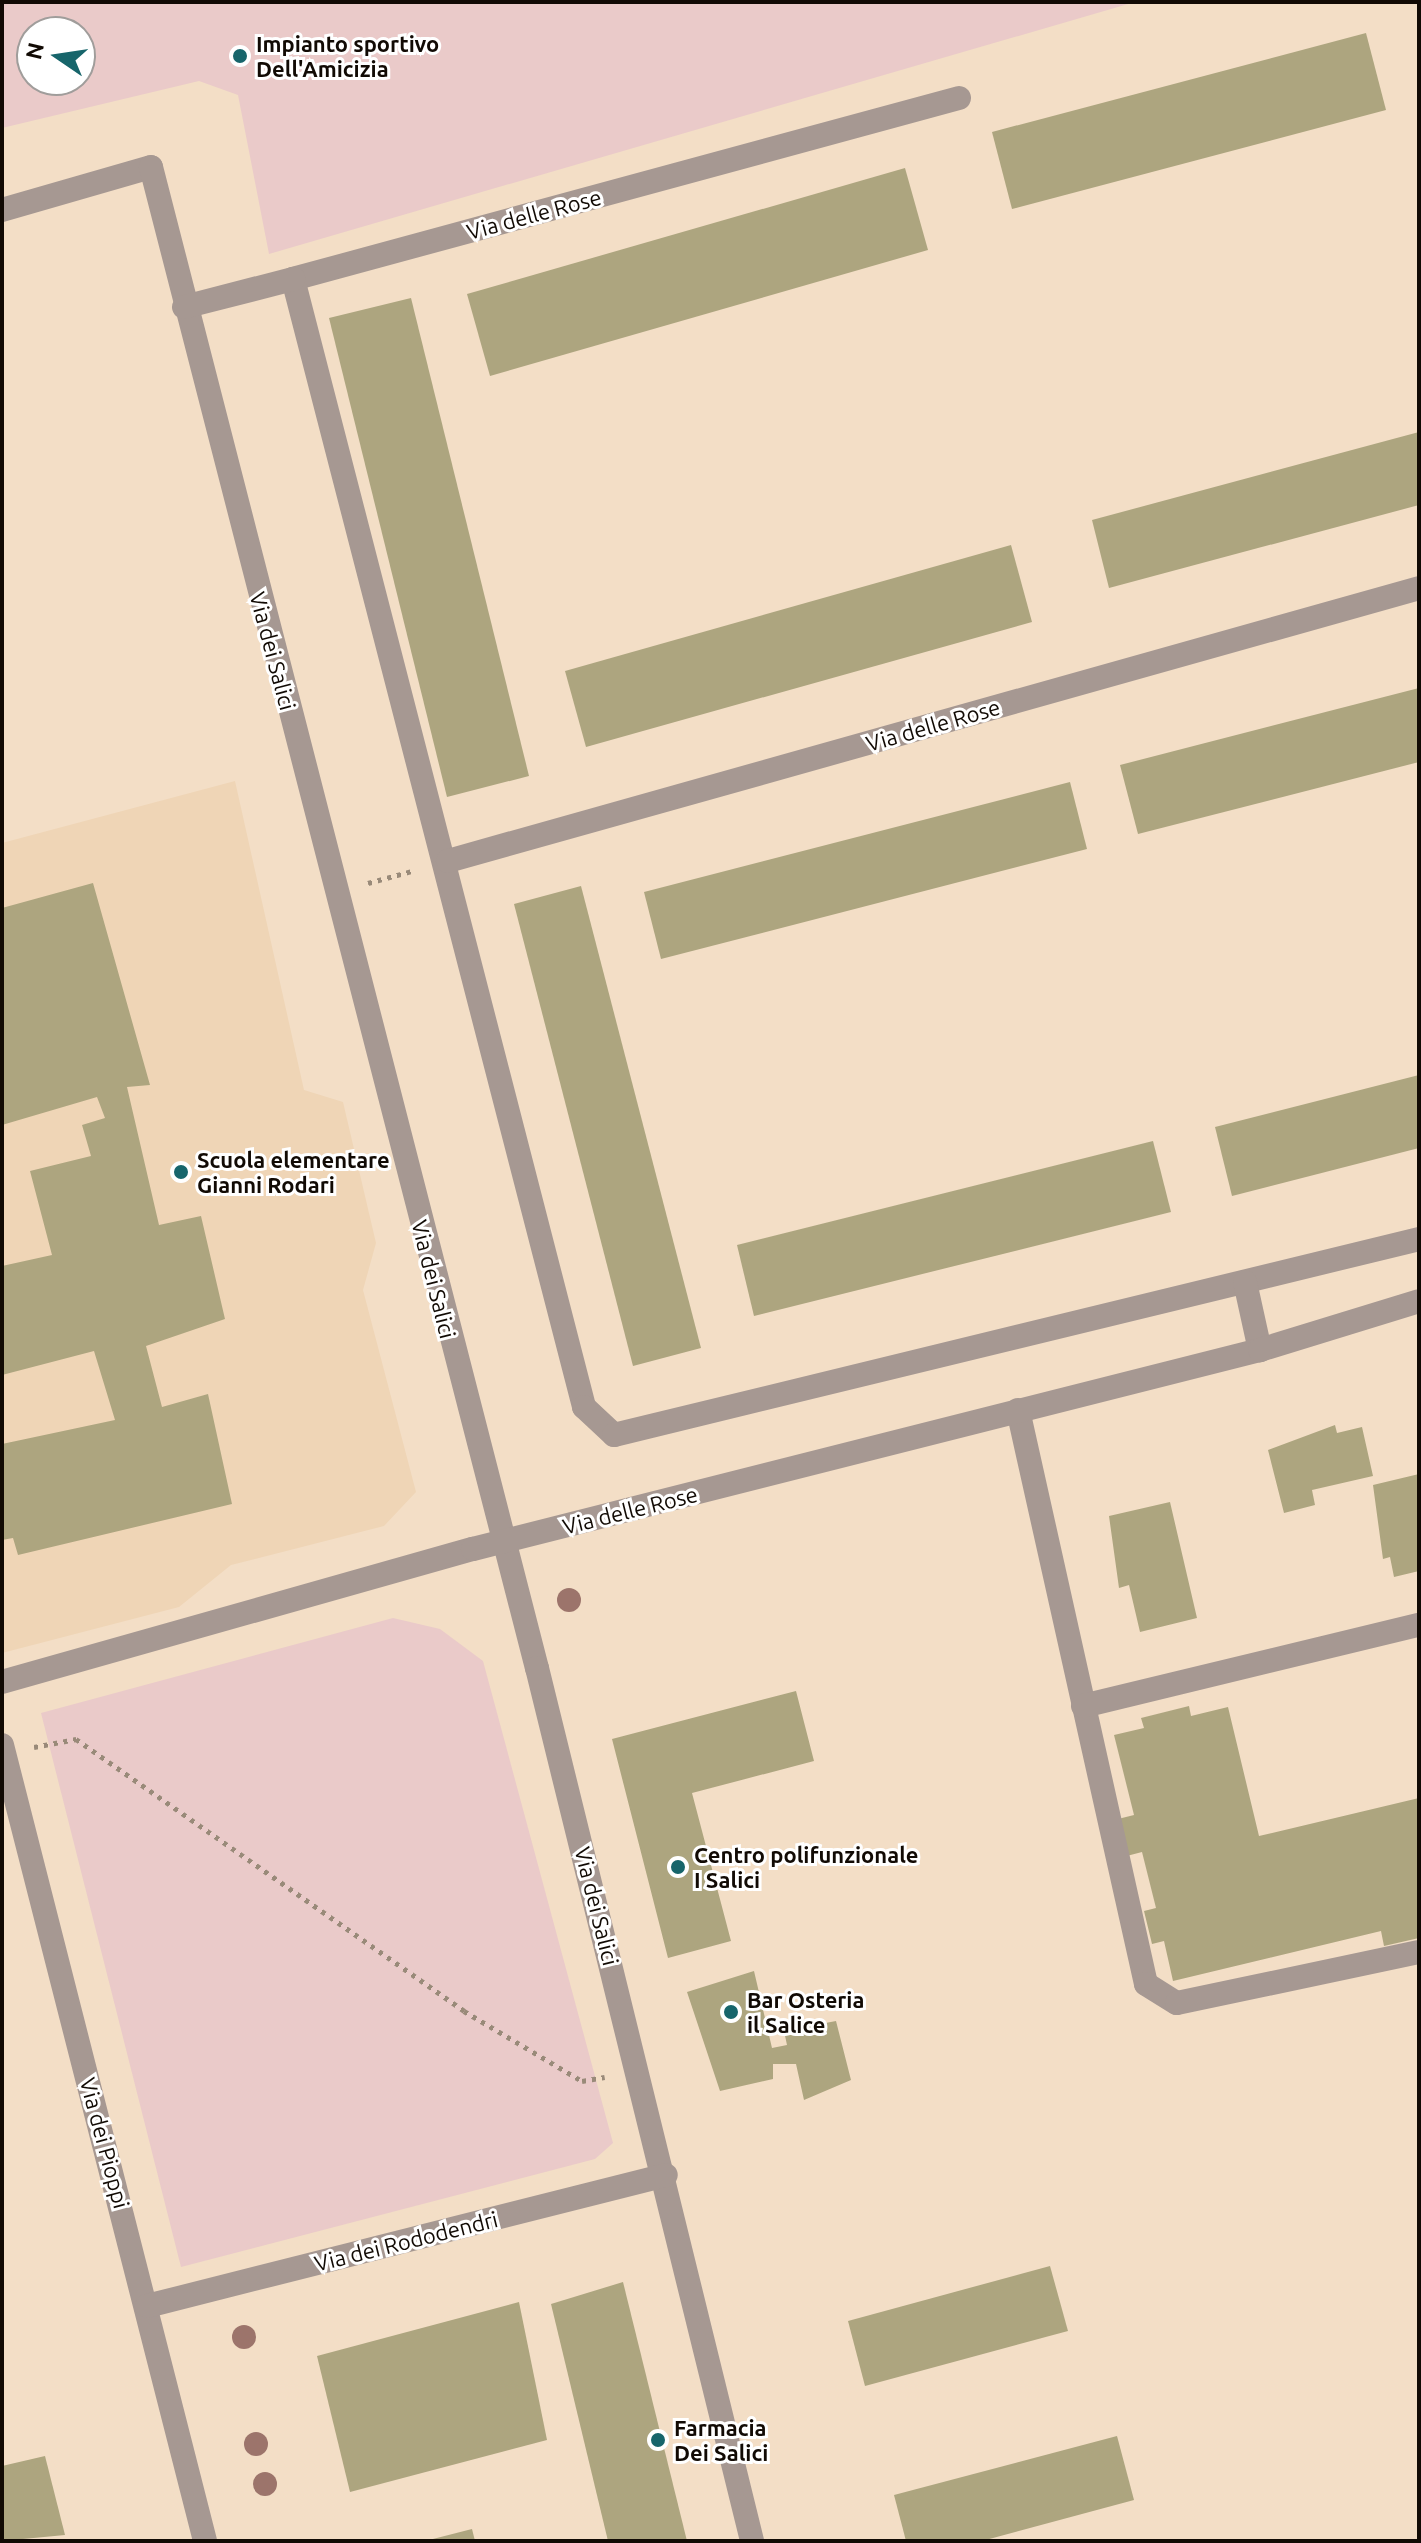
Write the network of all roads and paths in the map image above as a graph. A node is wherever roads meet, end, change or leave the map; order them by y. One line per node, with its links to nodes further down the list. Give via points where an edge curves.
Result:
1 (959, 98): 3 (street, Via delle Rose)
2 (2, 210): 4 (street, Via dei Salici, via 151,167)
3 (293, 279): 4 (street, Via delle Rose); 6 (street)
4 (184, 307): 7 (street, Via dei Salici)
5 (1419, 588): 6 (street, Via delle Rose)
6 (448, 861): 7 (path); 9 (street, via 584,1407 614,1435)
7 (336, 892): 13 (street, Via dei Salici)
8 (1419, 1239): 9 (street)
9 (1245, 1282): 11 (street)
10 (1419, 1301): 11 (street, Via delle Rose)
11 (1260, 1350): 12 (street, Via delle Rose)
12 (1018, 1410): 13 (street, Via delle Rose); 16 (street)
13 (503, 1542): 15 (street, Via delle Rose); 19 (street, Via dei Salici)
14 (1419, 1625): 16 (street)
15 (2, 1682)
16 (1083, 1706): 18 (street, via 1146,1984 1177,2003)
17 (3, 1749): 19 (path, via 76,1739 464,2011 568,2073 582,2081); 21 (street, Via dei Pioppi)
18 (1419, 1952)
19 (638, 2072): 20 (street, Via dei Salici)
20 (666, 2175): 21 (street, Via dei Rododendri); 23 (street, Via dei Salici)
21 (147, 2306): 22 (street, Via dei Pioppi)
22 (205, 2541)
23 (752, 2541)

